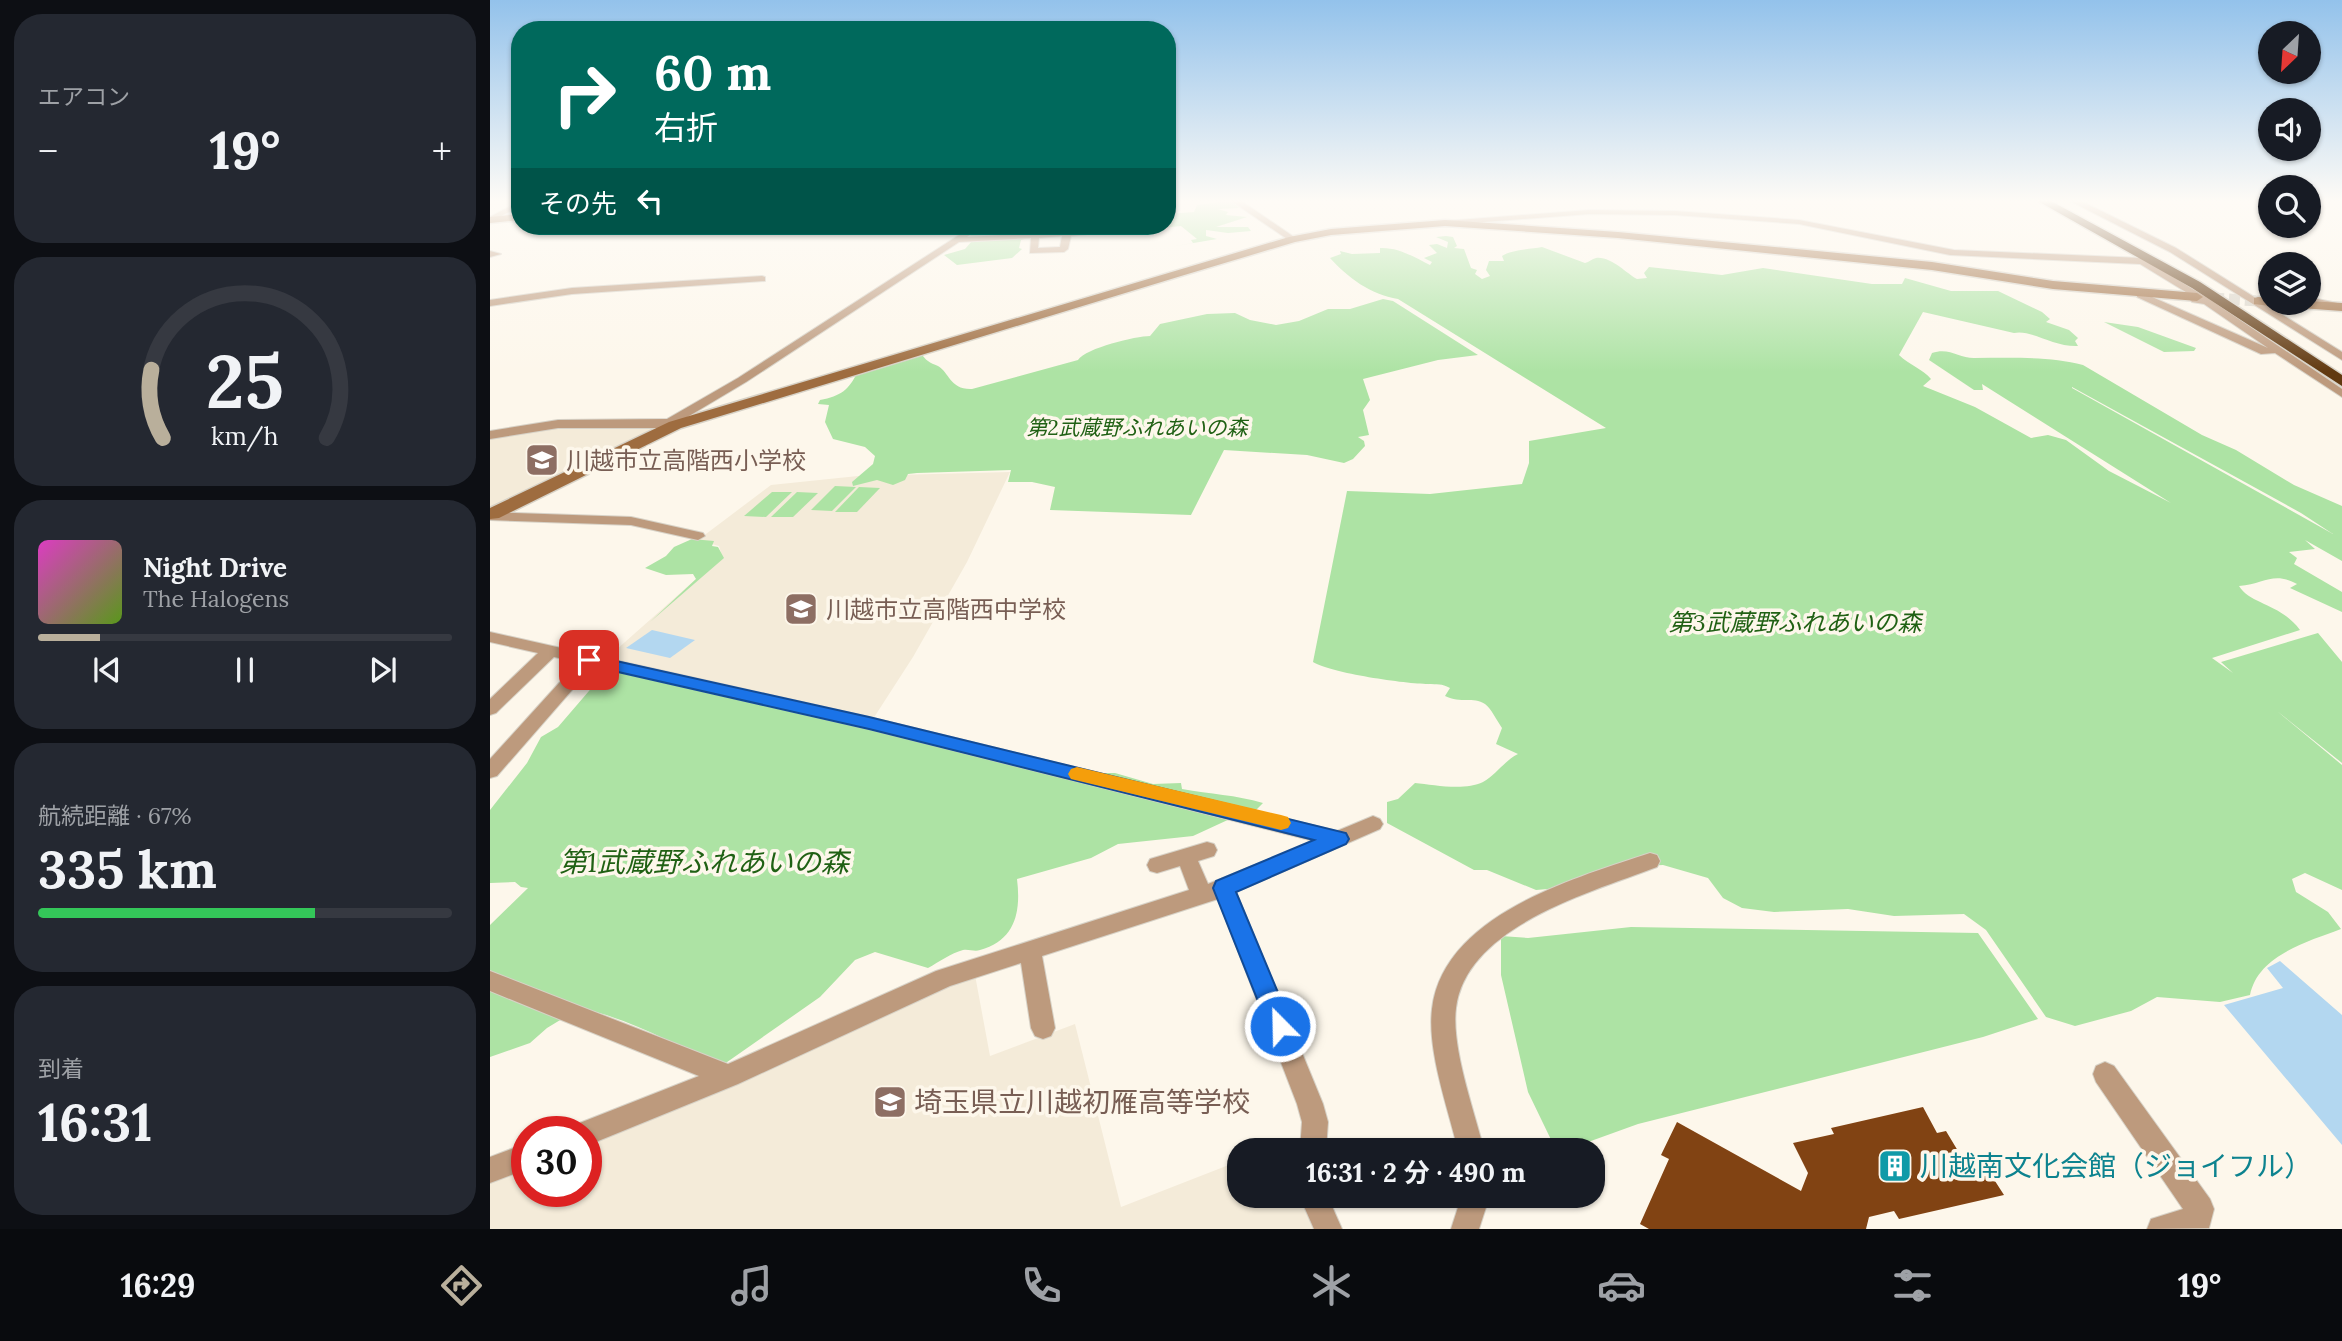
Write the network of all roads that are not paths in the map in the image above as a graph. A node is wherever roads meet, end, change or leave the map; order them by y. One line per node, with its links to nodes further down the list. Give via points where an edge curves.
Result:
1 (930, 257): 24 (street)
2 (1231, 257): 24 (street)
3 (1844, 257): 9 (street)
4 (2072, 257): 11 (street, via 2142,261)
5 (2146, 257): 22 (highway, via 2196,285)
6 (2163, 257): 21 (highway)
7 (2186, 257): 12 (street)
8 (762, 279): 13 (street, via 572,291)
9 (2113, 290): 10 (street); 11 (street)
10 (2140, 295): 11 (street); 19 (street, via 2265,352)
11 (2199, 297): 19 (street)
12 (2258, 298)
13 (490, 303)
14 (2321, 303): 17 (street)
15 (2321, 306): 17 (street)
16 (2321, 306): 17 (street)
17 (2342, 308)
18 (2283, 315): 20 (street)
19 (2278, 349): 23 (street)
20 (2342, 357)
21 (2342, 368)
22 (2342, 382)
23 (2342, 394)
24 (672, 424): 25 (street, via 558,424); 26 (street)
25 (490, 435)
26 (492, 515): 27 (street, via 631,521)
27 (698, 536)
28 (490, 637): 29 (street)
29 (550, 651): 30 (street); 31 (street)
30 (589, 660): 32 (street); 34 (street, via 869,723)
31 (490, 709)
32 (490, 772)
33 (1373, 824): 34 (street)
34 (1339, 839): 39 (street)
35 (1207, 850): 36 (street)
36 (1186, 856): 38 (street); 39 (street)
37 (1650, 861): 47 (street, via 1504,923 1478,942 1460,964 1451,980 1445,1018)
38 (1157, 865)
39 (1213, 891): 40 (street); 46 (street, via 1310,1104)
40 (1030, 950): 42 (street); 44 (street, via 944,978)
41 (490, 981): 44 (street)
42 (1043, 1028)
43 (2105, 1074): 54 (street, via 2200,1209 2199,1218)
44 (729, 1076): 45 (street)
45 (602, 1127)
46 (1314, 1138)
47 (1468, 1138)
48 (511, 1162): 49 (street)
49 (490, 1170)
50 (1319, 1208): 52 (street)
51 (1472, 1208): 53 (street)
52 (1328, 1229)
53 (1465, 1229)
54 (2161, 1229)

